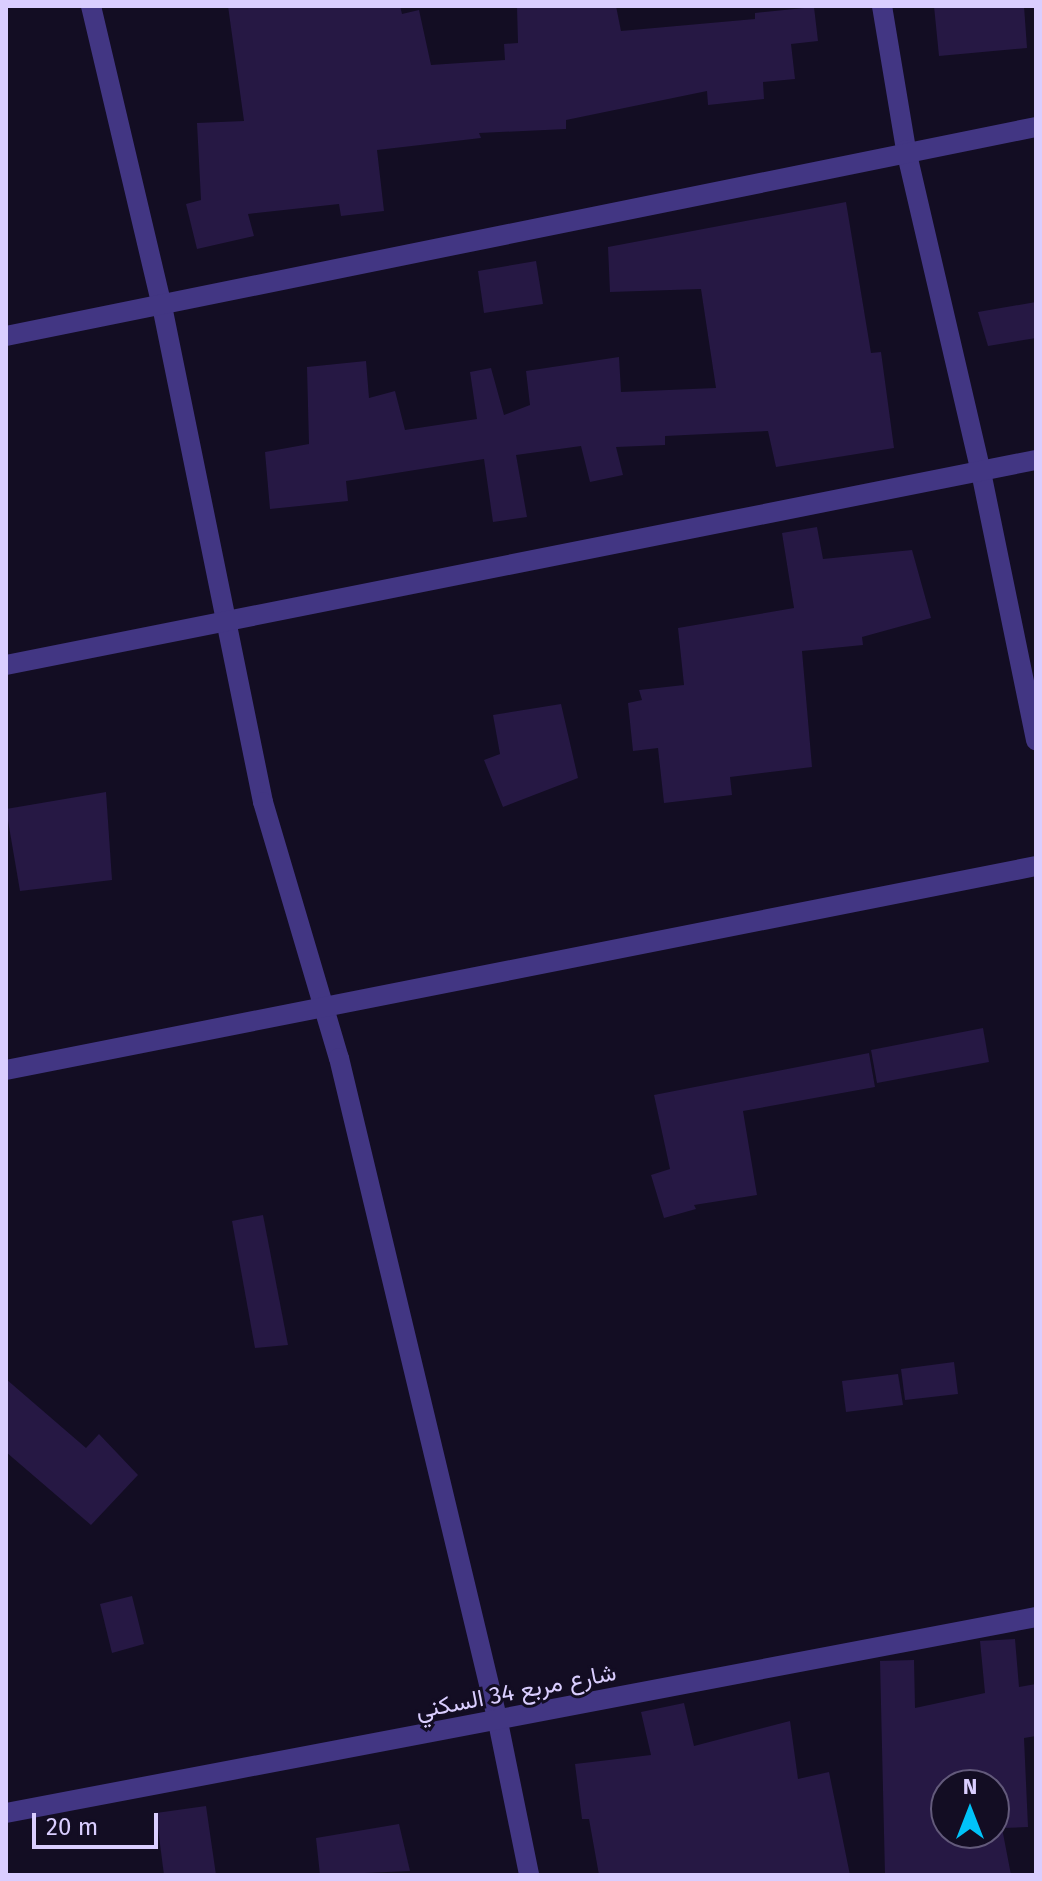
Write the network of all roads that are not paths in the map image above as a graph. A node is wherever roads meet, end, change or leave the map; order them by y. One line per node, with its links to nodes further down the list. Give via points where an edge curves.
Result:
1 (91, 6): 5 (street)
2 (882, 6): 4 (street)
3 (1036, 127): 4 (street)
4 (906, 150): 5 (street); 8 (street)
5 (162, 306): 6 (street); 9 (street)
6 (6, 336)
7 (1036, 460): 8 (street)
8 (981, 472): 9 (street); 11 (street)
9 (227, 621): 10 (street); 13 (street, via 263,802)
10 (6, 665)
11 (1036, 740)
12 (1036, 866): 13 (street)
13 (325, 1008): 14 (street); 16 (street)
14 (6, 1070)
15 (1036, 1617): 16 (street, شارع مربع 34 السكني)
16 (498, 1722): 17 (street, شارع مربع 34 السكني); 18 (street)
17 (6, 1813)
18 (529, 1875)

